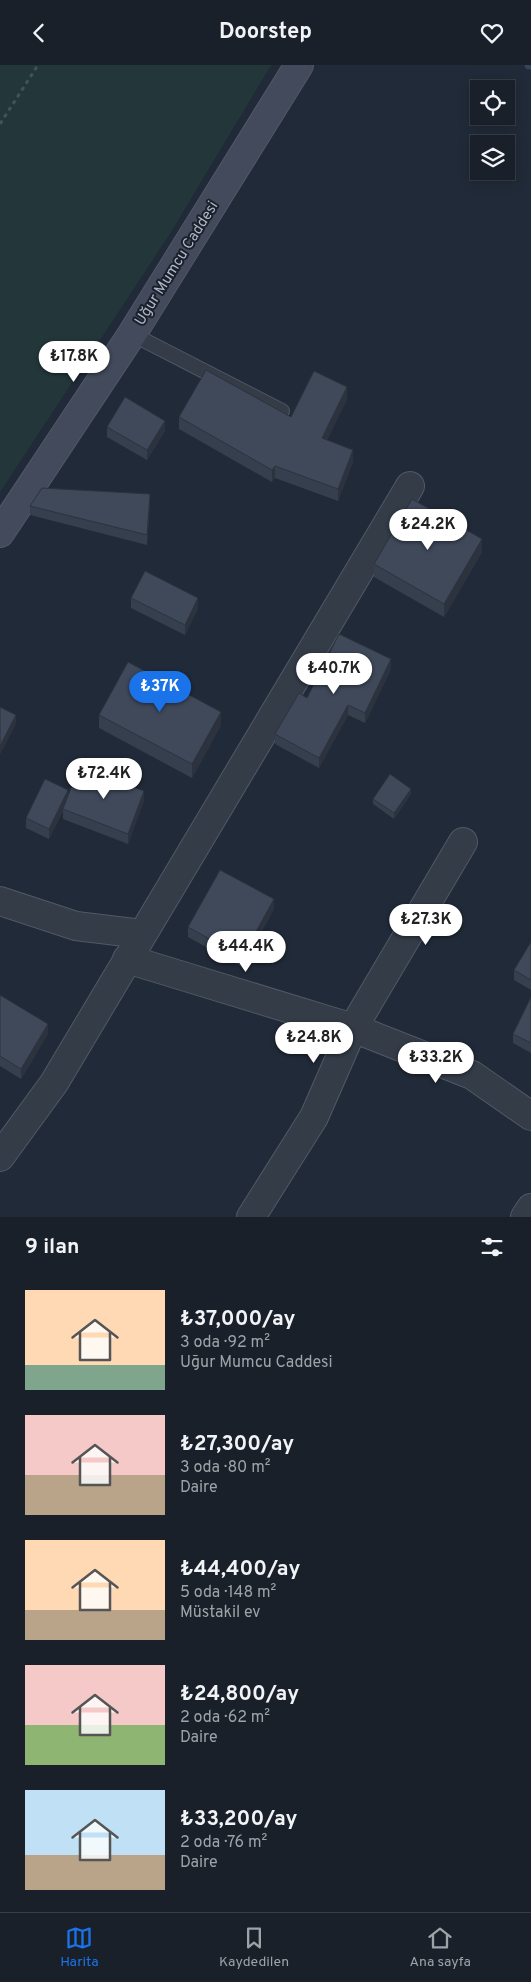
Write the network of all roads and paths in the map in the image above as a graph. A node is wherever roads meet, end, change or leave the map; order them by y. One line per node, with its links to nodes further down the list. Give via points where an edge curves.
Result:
1 (38, 65): 3 (path)
2 (299, 65): 4 (street, Uğur Mumcu Caddesi)
3 (0, 123)
4 (132, 334): 5 (lane); 7 (street, Uğur Mumcu Caddesi)
5 (282, 411)
6 (410, 486): 10 (street)
7 (0, 533)
8 (463, 843): 12 (street)
9 (0, 901): 10 (street, via 76,926)
10 (142, 934): 11 (street)
11 (127, 959): 12 (street); 14 (street, via 54,1083)
12 (353, 1027): 13 (street, via 472,1075); 16 (street, via 314,1117)
13 (531, 1116)
14 (0, 1157)
15 (531, 1208): 17 (street)
16 (251, 1217)
17 (525, 1217)

